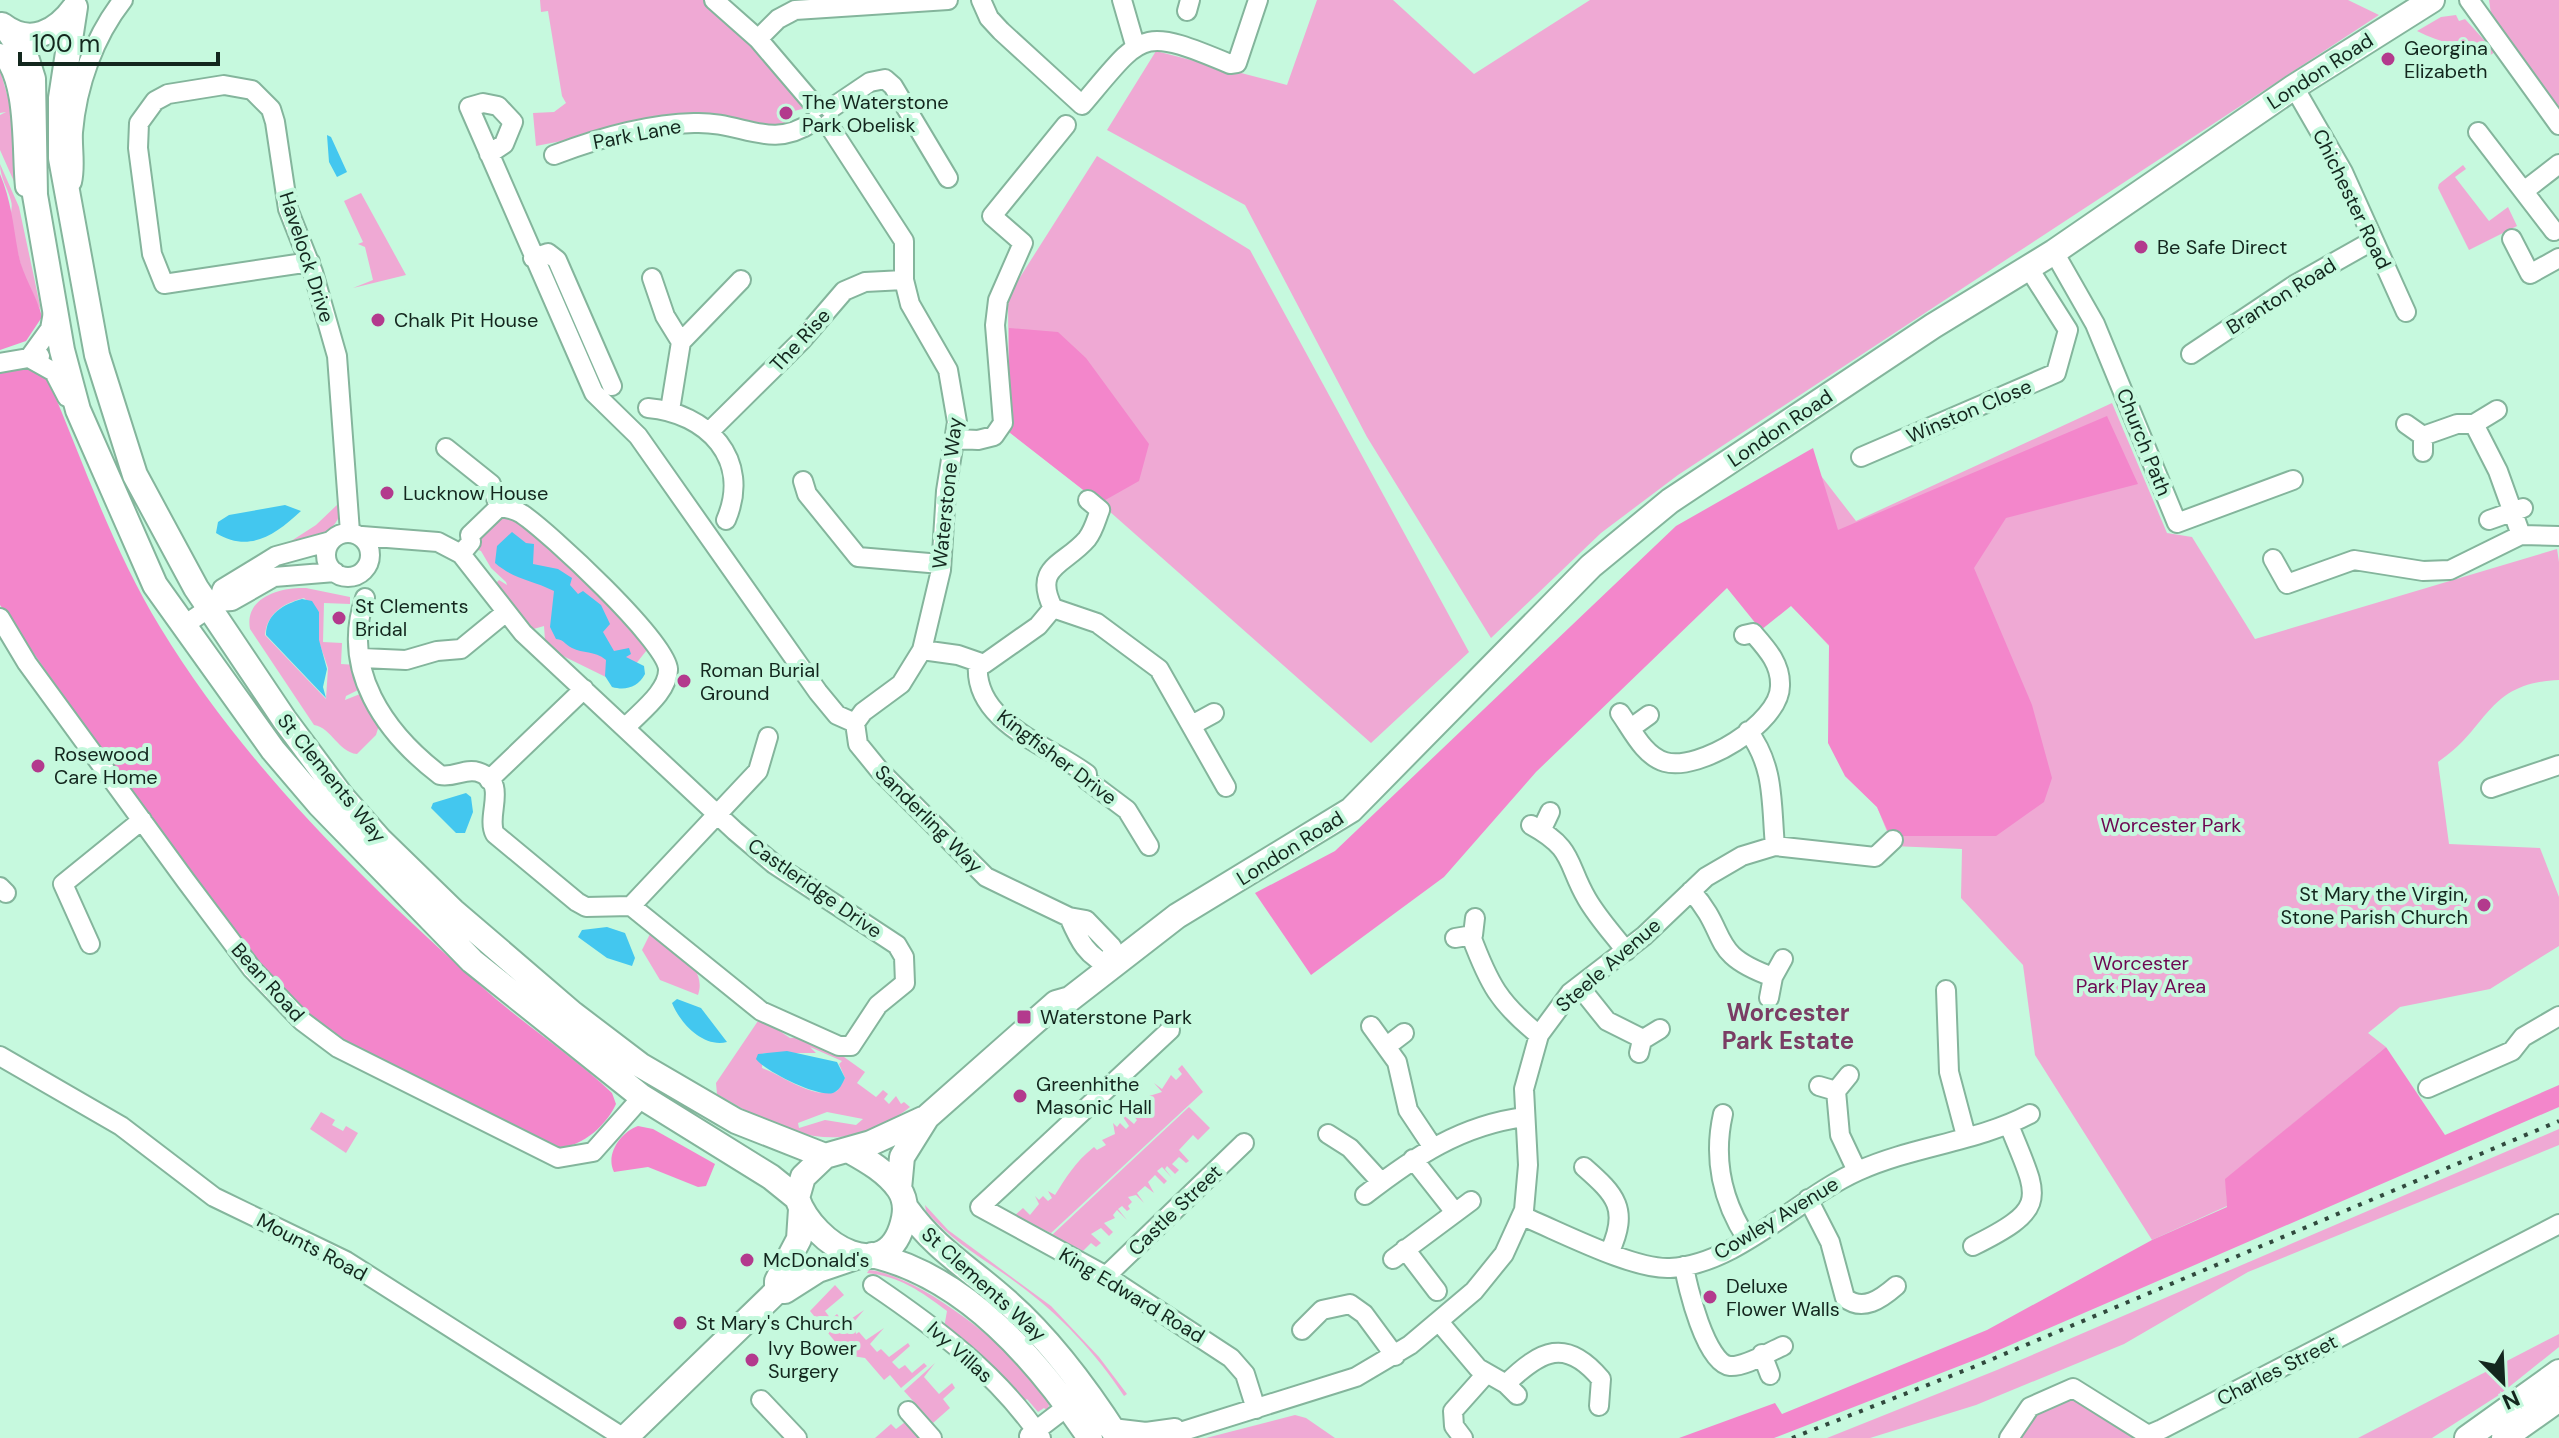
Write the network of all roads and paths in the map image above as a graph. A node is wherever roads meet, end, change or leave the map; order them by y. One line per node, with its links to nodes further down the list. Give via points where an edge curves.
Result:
1 (123, 0): 23 (street, via 101,33 84,78)
2 (714, 0): 11 (street, Waterstone Way)
3 (948, 0): 11 (street, via 795,10)
4 (981, 0): 12 (street, via 989,18 1082,105)
5 (1122, 0): 12 (street)
6 (1258, 0): 12 (street, via 1237,63 1174,41 1157,38)
7 (2432, 0): 14 (main road, London Road)
8 (2469, 0): 17 (street)
9 (77, 4): 10 (main road, via 59,26 40,35); 23 (main road, St Clements Way, via 60,124 63,182)
10 (2, 27): 25 (main road, St Clements Way, via 26,57 33,79)
11 (758, 39): 15 (street, Waterstone Way)
12 (1135, 45)
13 (0, 53): 25 (street, via 17,87 25,190)
14 (2294, 87): 28 (street, Chichester Road, via 2343,172); 29 (main road, London Road)
15 (822, 116): 20 (street, Park Lane, via 783,137 716,124 668,125); 22 (street, Park Lane, via 870,82 890,81); 37 (street, Waterstone Way, via 904,241)
16 (1066, 125): 51 (street, via 992,216 1023,243 998,300 995,325 1003,423 994,436)
17 (2559, 125)
18 (2478, 132): 24 (street)
19 (489, 154): 30 (street)
20 (554, 155)
21 (2559, 164): 24 (street)
22 (948, 178)
23 (69, 191): 33 (main road, St Clements Way)
24 (2524, 191): 26 (street)
25 (37, 210): 38 (main road, St Clements Way)
26 (2554, 231)
27 (2512, 239): 31 (street, via 2530,274)
28 (2372, 241): 39 (street, Chichester Road); 42 (street, Branton Road)
29 (2054, 252): 34 (main road, London Road); 54 (street, Church Path, via 2095,324 2177,523)
30 (533, 258): 45 (street, via 549,253 557,260); 84 (street, via 594,393 638,436 816,691 837,715)
31 (2559, 258)
32 (310, 262): 32 (street, Havelock Drive, via 288,209 271,109 252,90 235,85 182,90 155,101 139,123 137,136 152,254 164,284); 61 (street, Havelock Drive, via 339,365)
33 (79, 264): 41 (main road, St Clements Way, via 73,295 80,336); 72 (main road, St Clements Way, via 97,355 135,475 169,544)
34 (2028, 267): 53 (street, Winston Close, via 2068,330 2056,373); 108 (main road, London Road, via 1670,501 1591,566 1351,810)
35 (652, 278): 40 (street)
36 (741, 280): 40 (street)
37 (904, 280): 50 (street, The Rise, via 865,282 844,291); 51 (street, Waterstone Way, via 915,317 951,379)
38 (53, 308): 41 (main road, St Clements Way); 43 (street, via 52,325)
39 (2406, 312)
40 (681, 342): 48 (street)
41 (62, 350): 43 (street); 47 (main road, St Clements Way)
42 (2191, 354)
43 (29, 358): 44 (street); 47 (street, via 54,372)
44 (0, 363)
45 (612, 386)
46 (648, 408): 48 (street)
47 (78, 410): 76 (main road, St Clements Way, via 155,585)
48 (670, 410): 50 (street)
49 (2406, 424): 58 (street, via 2423,444 2487,414 2498,471)
50 (710, 431): 59 (street, via 725,451 732,473 733,499)
51 (956, 439): 68 (street, Waterstone Way)
52 (446, 448): 57 (street, via 491,484)
53 (1861, 457)
54 (2293, 480)
55 (803, 481): 68 (street, via 807,494 858,557)
56 (1088, 500): 73 (street, via 1100,510 1092,531 1046,578)
57 (499, 507): 66 (street, via 470,535); 86 (street, via 521,512 560,542 664,654 666,682)
58 (2518, 510): 60 (street); 62 (street)
59 (726, 520)
60 (2489, 520)
61 (356, 534): 64 (street, via 339,534); 65 (street); 69 (street, via 370,547)
62 (2521, 535): 63 (street); 67 (street, via 2450,570 2354,560 2287,584)
63 (2559, 536)
64 (331, 541): 70 (street, via 326,554); 72 (street, via 269,559 222,589)
65 (417, 541): 66 (street, via 442,544); 69 (street, via 404,542)
66 (461, 554): 74 (street, Castleridge Drive)
67 (2273, 559)
68 (941, 564): 78 (street, Waterstone Way)
69 (367, 567): 70 (street, via 352,577)
70 (335, 572): 72 (street, via 278,576)
71 (365, 598): 79 (street)
72 (214, 606): 76 (street); 137 (main road, St Clements Way, via 342,797 461,918 640,1065 736,1121)
73 (1053, 608): 80 (street, via 1010,648); 85 (street, via 1097,623 1147,658 1168,680)
74 (505, 613): 79 (street, via 461,649 406,660); 81 (street, Castleridge Drive)
75 (0, 618): 95 (street, Bean Road)
76 (183, 626): 124 (main road, St Clements Way, via 251,725 472,961)
77 (1744, 635): 87 (street, via 1753,634 1773,659 1781,685 1773,707)
78 (922, 650): 80 (street); 84 (street, Waterstone Way, via 901,684)
79 (362, 658): 90 (street, via 371,701 429,766 443,776 474,771)
80 (978, 664): 97 (street, Kingfisher Drive, via 978,688 1000,716 1087,774 1087,780 1129,813)
81 (584, 689): 86 (street, Castleridge Drive); 90 (street)
82 (1214, 713): 85 (street)
83 (1649, 715): 87 (street, via 1626,720 1648,751 1672,763 1712,755)
84 (855, 723): 108 (street, Sanderling Way, via 859,746 880,771 986,877 1069,917 1080,941)
85 (1192, 725): 91 (street)
86 (626, 727): 94 (street, Castleridge Drive)
87 (1748, 731): 98 (street, via 1768,764)
88 (768, 737): 94 (street, via 759,770)
89 (2559, 765): 92 (street)
90 (489, 780): 102 (street, via 497,797 491,826 502,842 586,907)
91 (1226, 787)
92 (2491, 788)
93 (1550, 812): 107 (street, via 1536,828 1569,856 1587,900)
94 (715, 813): 102 (street); 102 (street, Castleridge Drive, via 767,859 901,949 905,983 878,1005 852,1045 833,1044 761,1011)
95 (142, 820): 103 (street, via 63,884); 124 (street, Bean Road, via 252,969 302,1021 338,1048 558,1158 593,1152)
96 (1893, 840): 99 (street, Steele Avenue, via 1875,857)
97 (1149, 846)
98 (1775, 846): 99 (street, Steele Avenue); 101 (street, Steele Avenue, via 1724,864)
99 (1859, 854): 100 (street)
100 (1855, 873)
101 (1691, 891): 107 (street, Steele Avenue); 110 (street, via 1727,952 1742,965)
102 (631, 906)
103 (75, 913): 104 (street); 106 (street)
104 (58, 923)
105 (1467, 931): 119 (street, via 1492,989)
106 (90, 944)
107 (1626, 951): 111 (street, Steele Avenue)
108 (1107, 958): 127 (main road, London Road, via 1070,999 1056,1003)
109 (1783, 959): 110 (street)
110 (1773, 977): 113 (street)
111 (1579, 986): 116 (street, via 1607,1021 1641,1046); 119 (street, Steele Avenue)
112 (1946, 990): 133 (street, via 1949,1072)
113 (1769, 998)
114 (2559, 1016): 123 (street, via 2523,1037 2512,1051)
115 (1371, 1026): 120 (street)
116 (1660, 1029)
117 (1170, 1030): 155 (street, King Edward Road, via 980,1207)
118 (1404, 1033): 120 (street)
119 (1539, 1035): 128 (street, Steele Avenue, via 1525,1078)
120 (1387, 1046): 135 (street, via 1398,1064 1409,1112)
121 (0, 1056): 178 (street, Mounts Road, via 121,1126 214,1197 346,1261)
122 (1849, 1075): 140 (street, via 1828,1088 1840,1135)
123 (2428, 1088)
124 (642, 1097): 146 (main road, St Clements Way, via 774,1179)
125 (1723, 1114): 132 (street)
126 (2030, 1114): 129 (street, Cowley Avenue)
127 (927, 1117): 136 (main road, London Road); 143 (main road, London Road, via 902,1157)
128 (1525, 1117): 135 (street); 148 (street, Steele Avenue, via 1528,1178)
129 (2009, 1125): 133 (street, Cowley Avenue); 151 (street, via 2034,1201)
130 (1357, 1129): 141 (street, via 1336,1139)
131 (1700, 1130): 132 (street)
132 (1719, 1133): 150 (street, via 1723,1188)
133 (1966, 1136): 140 (street, Cowley Avenue)
134 (1244, 1143): 155 (street, Castle Street)
135 (1432, 1146): 138 (street)
136 (850, 1151): 137 (main road); 143 (main road, via 877,1166)
137 (825, 1156): 146 (main road, via 803,1177)
138 (1413, 1159): 141 (street); 147 (street)
139 (1584, 1167): 152 (street, via 1607,1187 1618,1207 1619,1230)
140 (1857, 1171): 144 (street, Cowley Avenue)
141 (1381, 1182): 142 (street)
142 (1365, 1195)
143 (902, 1198): 153 (main road, via 897,1238 887,1249); 175 (main road, St Clements Way, via 927,1237 1042,1335)
144 (1808, 1199): 150 (street, Cowley Avenue); 159 (street, via 1830,1242 1844,1297 1859,1305 1888,1292)
145 (1471, 1201): 147 (street)
146 (799, 1203): 153 (main road, via 817,1232); 157 (main road, via 799,1239)
147 (1454, 1211): 158 (street, via 1399,1254)
148 (1522, 1216): 152 (street, Cowley Avenue); 160 (street, Steele Avenue, via 1494,1269)
149 (2559, 1224): 182 (street, Charles Street, via 2148,1435 2073,1388 2030,1407)
150 (1747, 1239): 154 (street, Cowley Avenue)
151 (1986, 1246)
152 (1610, 1251): 154 (street, Cowley Avenue, via 1652,1267)
153 (864, 1256): 157 (main road, via 818,1270); 170 (main road, St Clements Way, via 912,1267 960,1297 1021,1350)
154 (1684, 1266): 163 (street, via 1716,1357 1731,1366)
155 (1106, 1276): 172 (street, King Edward Road, via 1235,1360)
156 (873, 1285): 176 (street, Ivy Villas, via 931,1325 1014,1401)
157 (777, 1291): 178 (main road)
158 (1437, 1291)
159 (1890, 1315)
160 (1440, 1323): 164 (street, Steele Avenue); 166 (street)
161 (1302, 1330): 164 (street, via 1341,1304 1357,1308)
162 (1783, 1346): 163 (street)
163 (1762, 1354): 167 (street)
164 (1395, 1356): 172 (street, Steele Avenue, via 1329,1388)
165 (2559, 1372): 183 (main road)
166 (1486, 1374): 171 (street, via 1512,1390 1528,1363 1558,1352 1584,1358 1601,1379); 181 (street, via 1453,1411 1454,1426)
167 (1770, 1375)
168 (2559, 1399): 184 (main road)
169 (761, 1400): 177 (street)
170 (1068, 1406): 175 (main road, St Clements Way); 176 (street)
171 (1599, 1406)
172 (1256, 1409): 174 (street, Steele Avenue)
173 (908, 1411): 179 (street)
174 (1181, 1429): 175 (street); 180 (street, Steele Avenue)
175 (1107, 1435)
176 (1035, 1436)
177 (796, 1437)
178 (625, 1438)
179 (932, 1438)
180 (1161, 1438)
181 (1463, 1438)
182 (2009, 1438)
183 (2467, 1438)
184 (2504, 1438)

